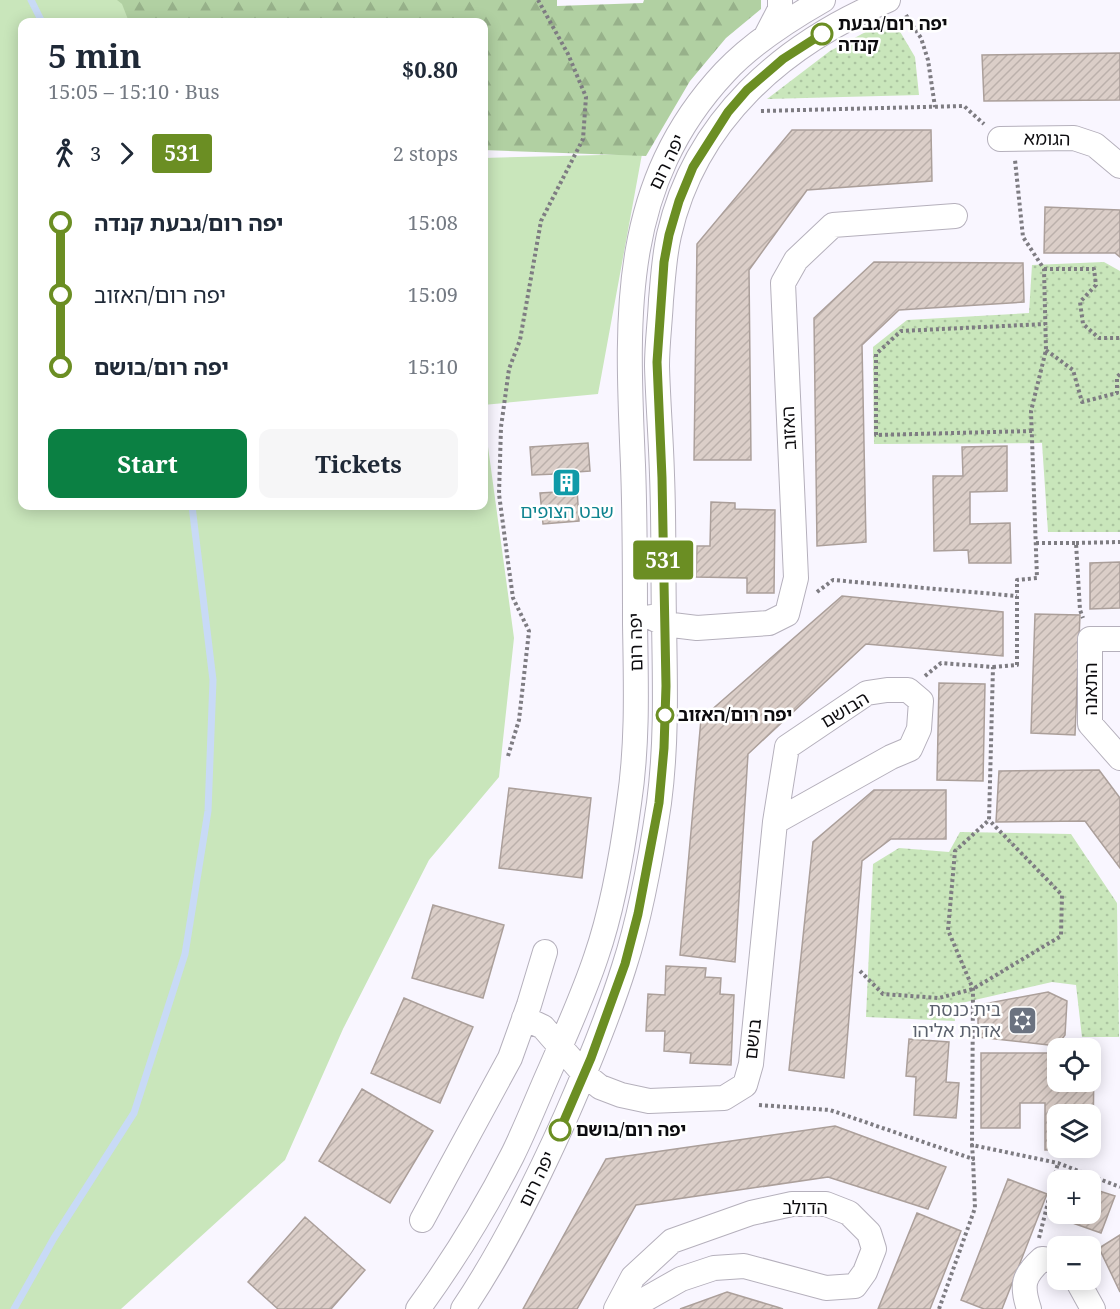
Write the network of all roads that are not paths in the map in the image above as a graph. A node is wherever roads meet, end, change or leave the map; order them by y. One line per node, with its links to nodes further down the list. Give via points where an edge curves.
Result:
1 (780, 0): 4 (street, via 780,9)
2 (823, 0): 4 (street, יפה רום)
3 (895, 5): 9 (street, יפה רום, via 857,13 783,59 747,90 693,167 679,201 664,262 657,362)
4 (766, 36): 8 (street, יפה רום, via 727,70 685,125 652,191 641,228 628,362)
5 (1007, 139): 6 (street, הגומא, via 1074,138 1095,145)
6 (1120, 166)
7 (955, 216): 9 (street, האזוב, via 833,225 796,260 783,283 796,578 787,614 769,622 697,628)
8 (635, 609): 9 (street); 15 (street, יפה רום, via 637,686 630,800 610,908 596,957)
9 (664, 624): 16 (street, יפה רום, via 666,686 659,803 625,964)
10 (1120, 639): 11 (street, התאנה, via 1090,639 1090,724)
11 (1120, 758)
12 (775, 822): 12 (street, הבושם, via 910,749 919,729 921,700 908,690 867,693 787,747); 16 (street, בושם, via 751,1064 745,1085 724,1098 649,1101 600,1087)
13 (545, 952): 14 (street)
14 (524, 1018): 15 (street, via 543,1027); 17 (street, via 510,1058)
15 (561, 1046): 16 (street); 20 (street, יפה רום, via 512,1155 467,1235)
16 (584, 1074): 21 (street, יפה רום, via 512,1230)
17 (422, 1220)
18 (1047, 1262): 24 (street, via 1030,1270 1023,1286)
19 (1083, 1290): 25 (street)
20 (418, 1309)
21 (463, 1309)
22 (616, 1309): 23 (street, הדולב, via 633,1277 672,1241 751,1213 792,1204 826,1204 849,1213 868,1233 874,1249 855,1286 826,1288 744,1266 714,1268 681,1279)
23 (628, 1309)
24 (1029, 1309)
25 (1093, 1309)

